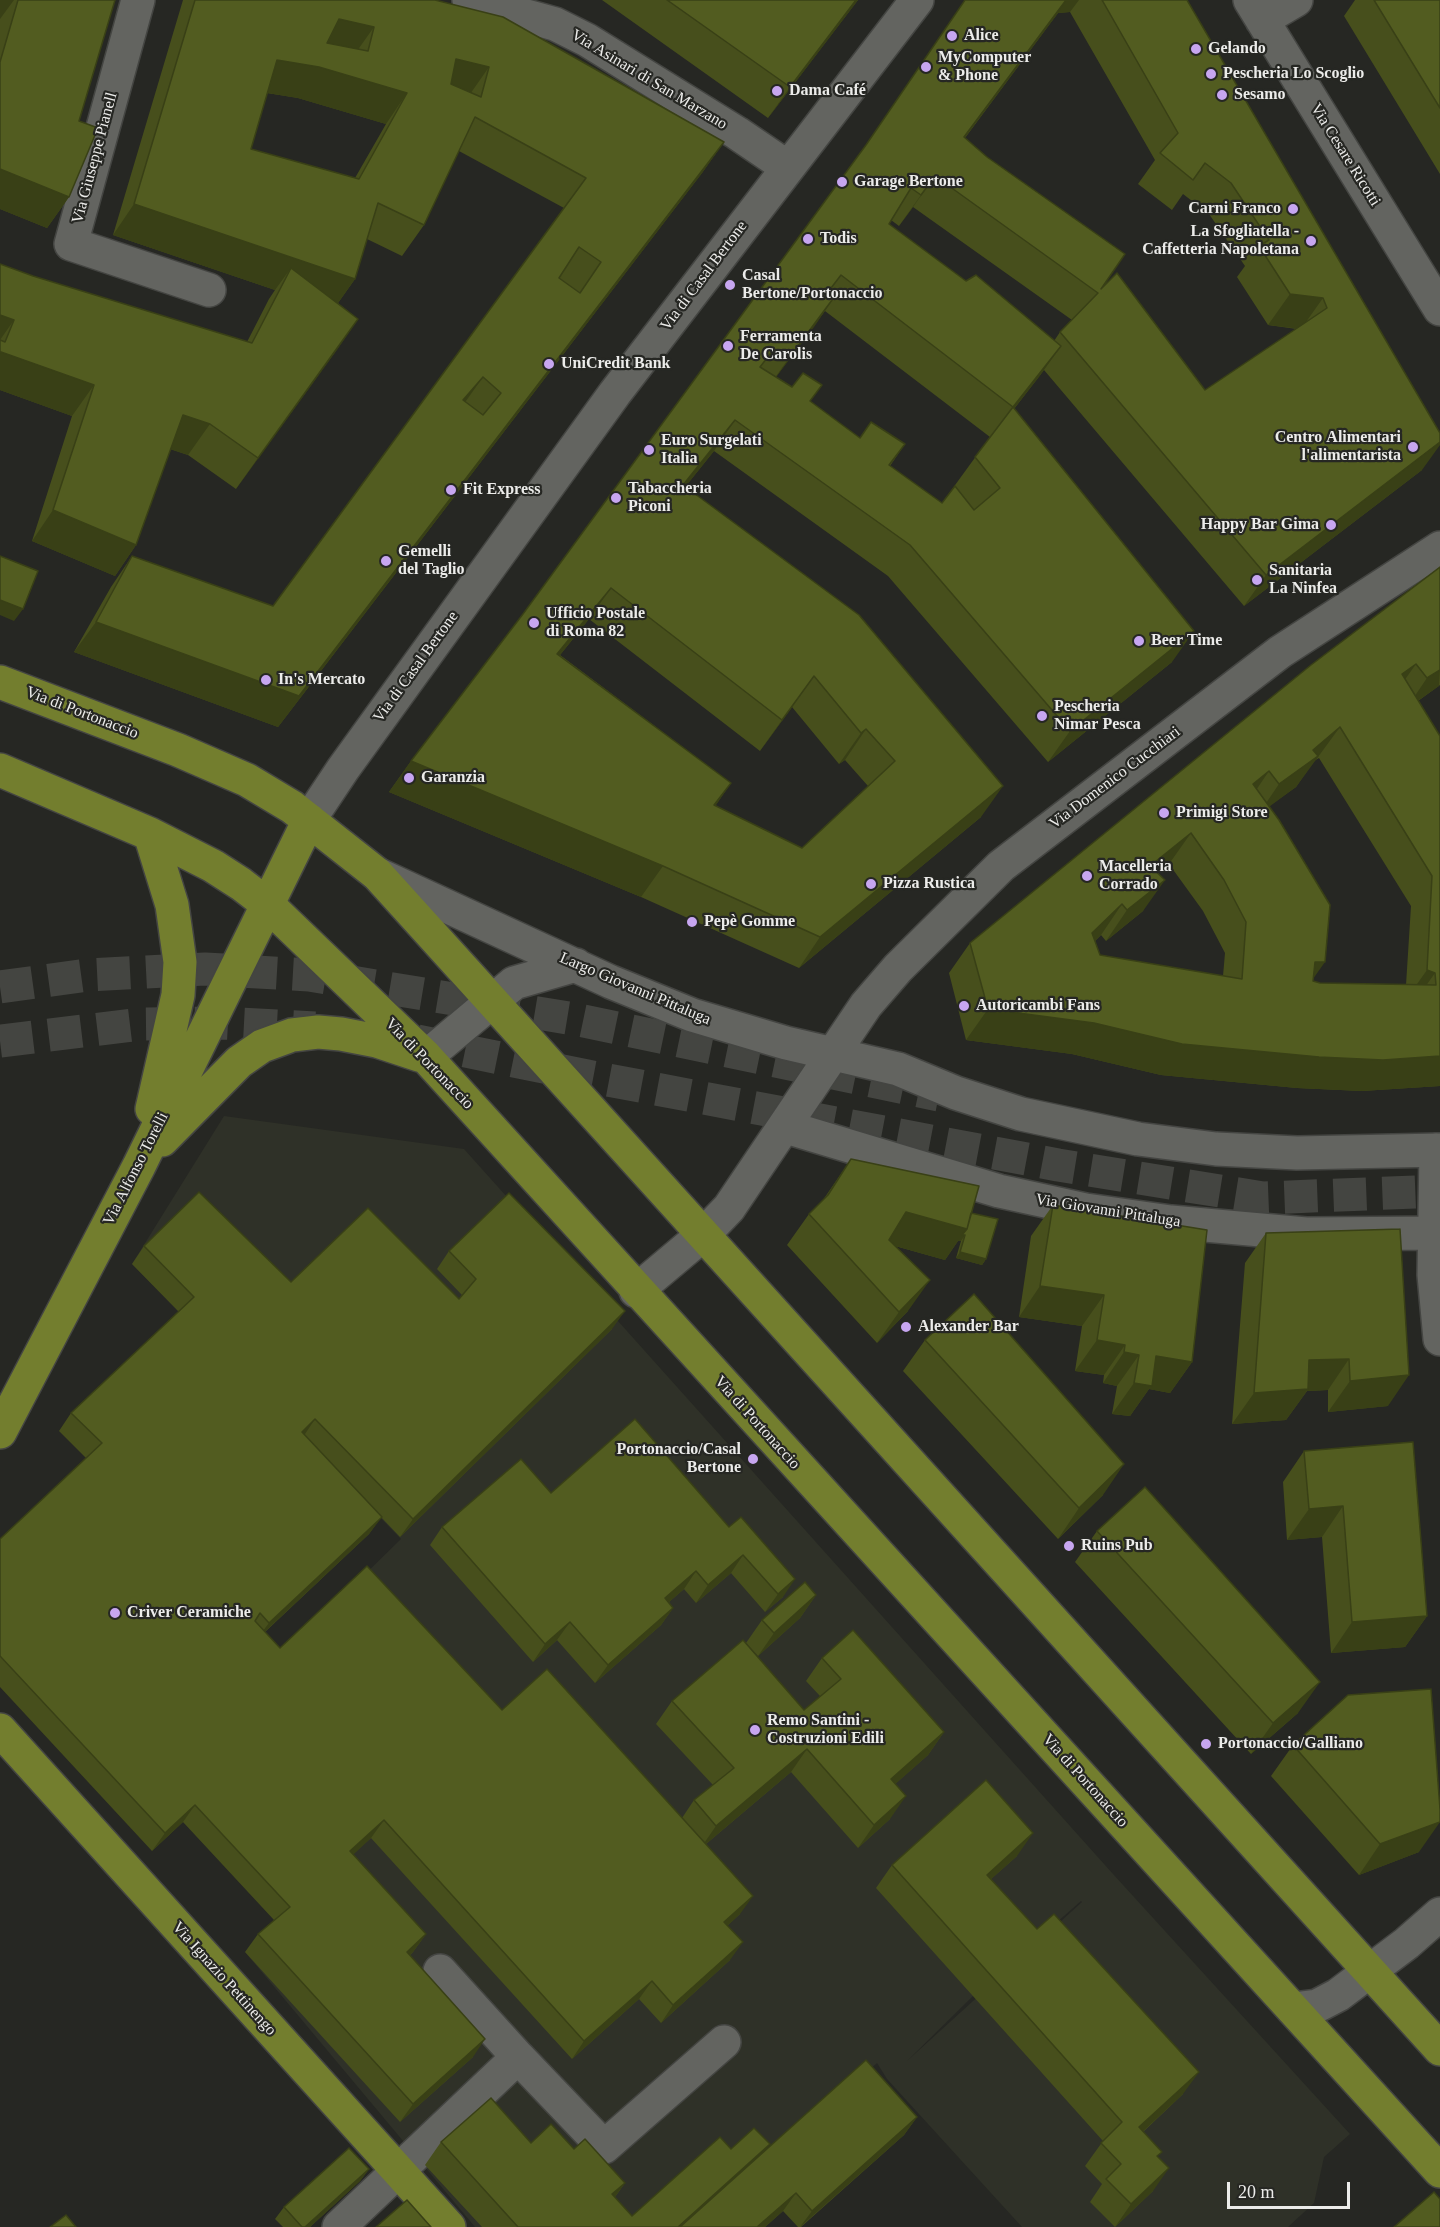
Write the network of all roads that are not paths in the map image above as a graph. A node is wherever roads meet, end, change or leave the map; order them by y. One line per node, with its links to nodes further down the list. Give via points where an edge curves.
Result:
1 (138, 0): 7 (street, Via Giuseppe Pianell, via 71,244)
2 (469, 0): 6 (street, Via Asinari di San Marzano, via 555,24 587,40)
3 (917, 0): 6 (street, Via di Casal Bertone)
4 (1296, 0): 5 (street)
5 (1256, 10): 8 (street, Via Cesare Ricotti)
6 (786, 167): 12 (street, Via di Casal Bertone, via 608,402)
7 (209, 290)
8 (1440, 309)
9 (1440, 548): 18 (street, Via Domenico Cucchiari, via 1280,652 1001,866 898,968)
10 (0, 682): 12 (main road, Via di Portonaccio, via 237,776)
11 (0, 770): 13 (main road, Via di Portonaccio)
12 (309, 820): 14 (main road, Via di Portonaccio); 15 (main road, Via Alfonso Torelli)
13 (150, 834): 15 (main road, Via di Portonaccio, via 213,866); 22 (main road, via 176,922 180,979)
14 (377, 874): 16 (street, Largo Giovanni Pittaluga); 17 (main road, Via di Portonaccio)
15 (267, 904): 19 (main road, Via di Portonaccio); 22 (main road, Via Alfonso Torelli)
16 (576, 965): 17 (street, via 514,983); 18 (street, Largo Giovanni Pittaluga, via 692,1015 786,1044)
17 (492, 1001): 19 (street); 23 (main road, Via di Portonaccio)
18 (831, 1053): 20 (street); 21 (street, via 898,1069 956,1094 1021,1114 1138,1139 1261,1153)
19 (426, 1057): 22 (main road, via 376,1041 318,1032 292,1035 262,1046 213,1087); 25 (main road, Via di Portonaccio)
20 (786, 1127): 23 (street, via 746,1186); 24 (street, Via Giovanni Pittaluga, via 999,1191 1086,1210 1306,1234)
21 (1438, 1150): 24 (street)
22 (139, 1166): 27 (main road, Via Alfonso Torelli)
23 (705, 1233): 25 (street); 31 (main road, Via di Portonaccio)
24 (1437, 1233): 26 (street)
25 (636, 1291): 32 (main road, Via di Portonaccio)
26 (1440, 1339)
27 (0, 1432)
28 (0, 1730): 37 (main road, Via Ignazio Pettinengo)
29 (1440, 1914): 31 (street)
30 (440, 1971): 35 (street)
31 (1370, 1973): 32 (street, via 1317,2006); 34 (main road, Via di Portonaccio)
32 (1293, 2009): 36 (main road, Via di Portonaccio)
33 (724, 2042): 35 (street, via 604,2147)
34 (1440, 2049)
35 (518, 2057): 37 (street)
36 (1436, 2160)
37 (399, 2172): 38 (street); 39 (main road, Via Ignazio Pettinengo)
38 (339, 2227)
39 (449, 2227)

